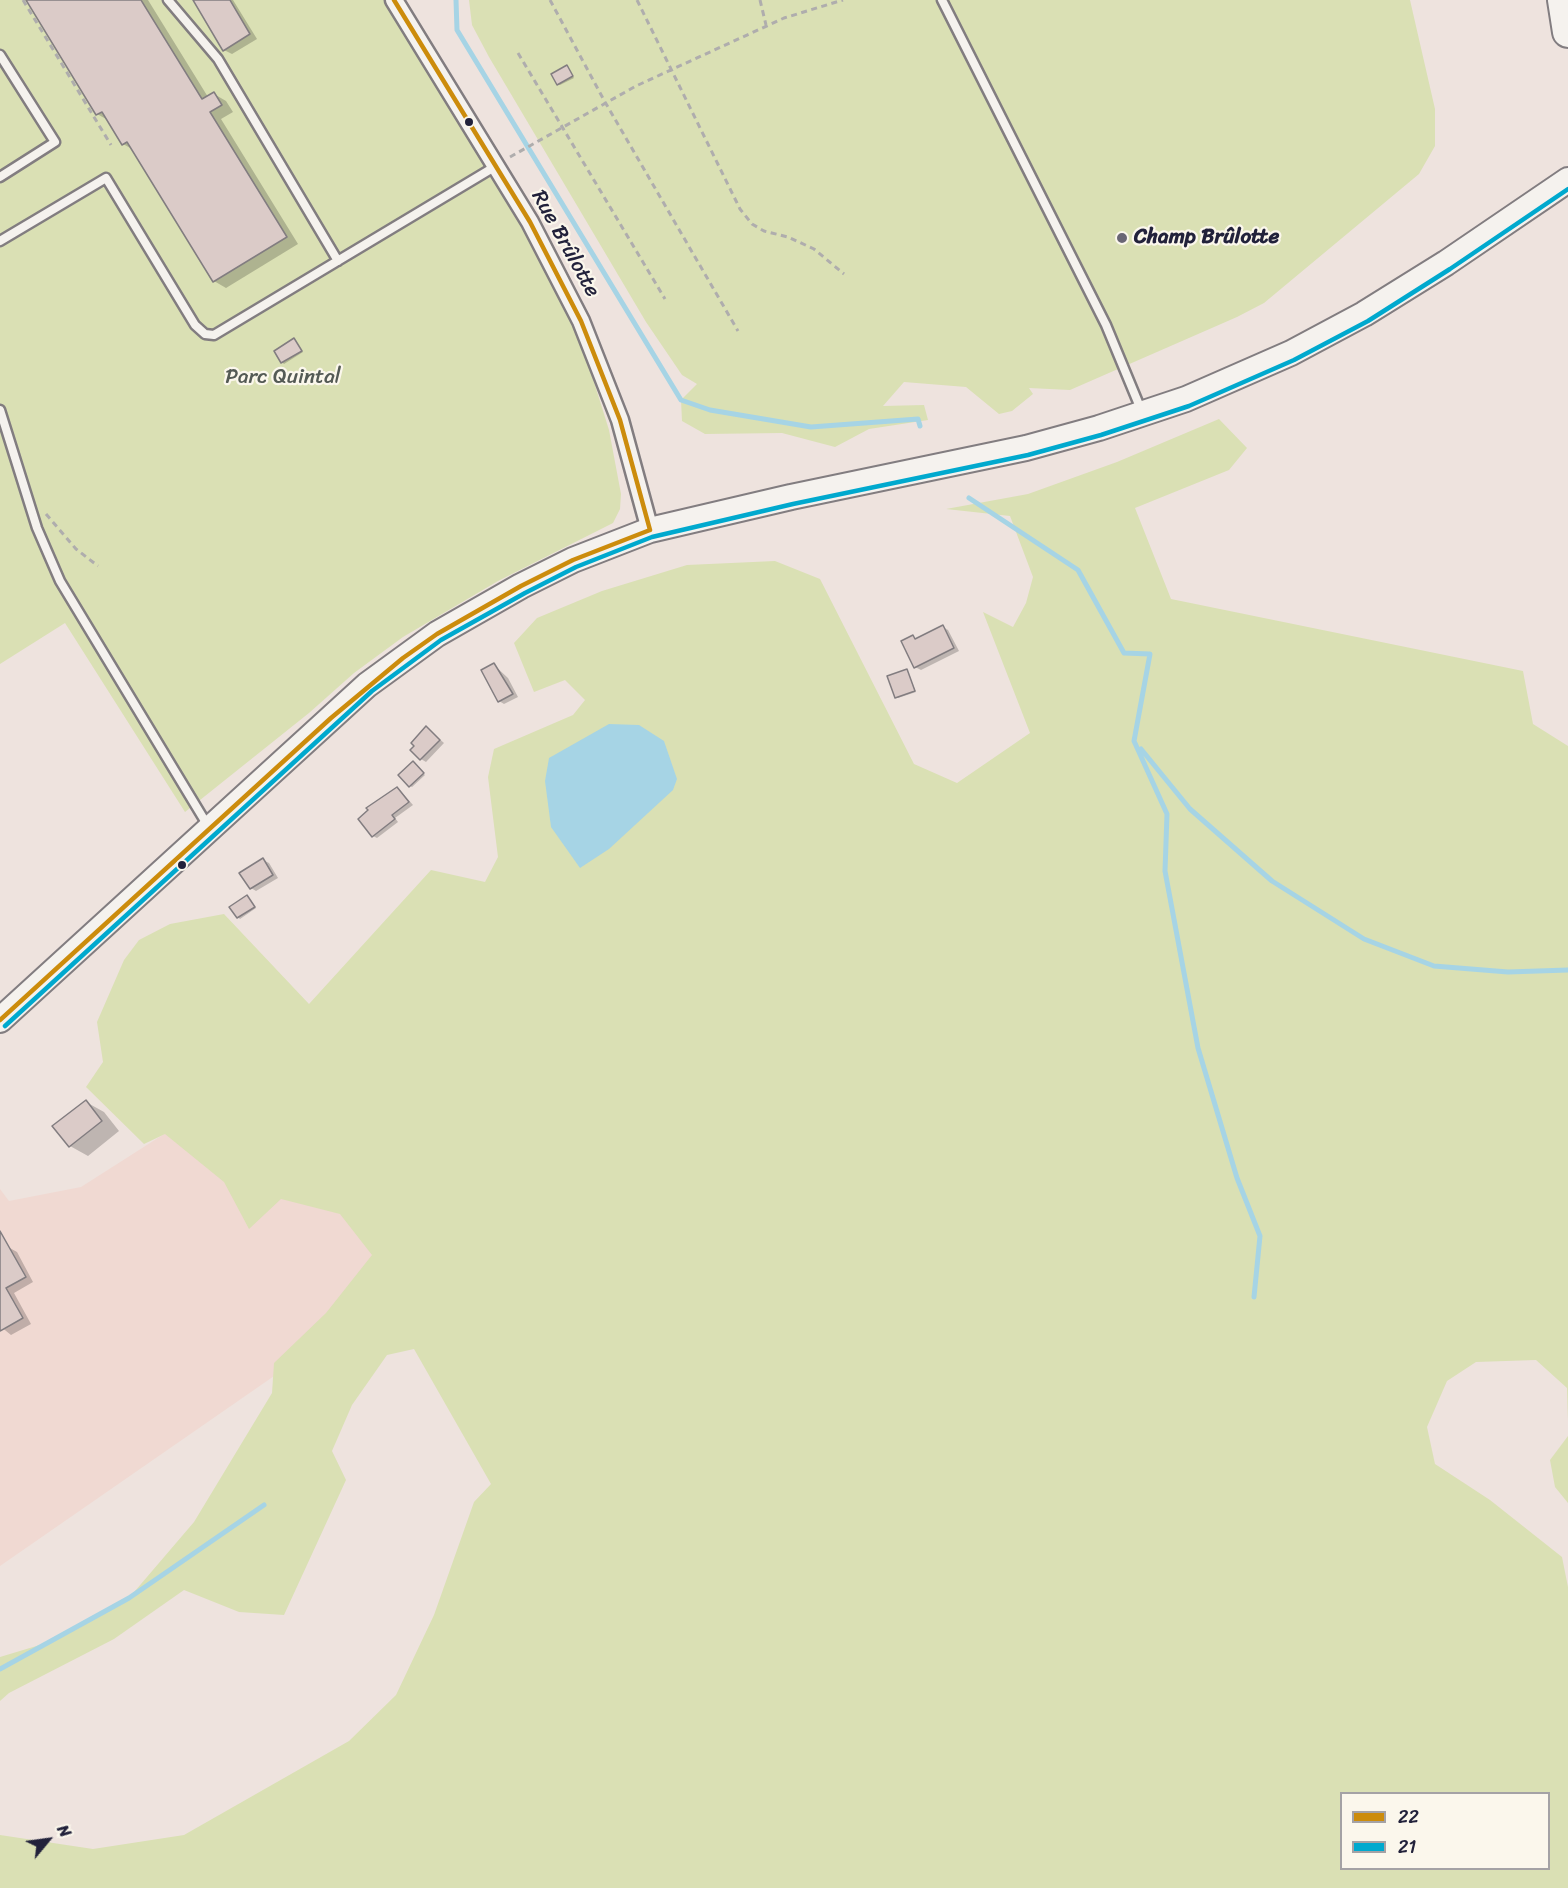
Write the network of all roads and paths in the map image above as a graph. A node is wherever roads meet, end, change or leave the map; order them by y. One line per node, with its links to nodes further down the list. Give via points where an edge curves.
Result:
1 (23, 0): 17 (path)
2 (168, 0): 22 (lane, via 218,59)
3 (394, 0): 18 (street, Rue Brûlotte)
4 (550, 0): 15 (path)
5 (637, 0): 14 (path)
6 (760, 0): 10 (path)
7 (843, 0): 10 (path)
8 (942, 0): 27 (lane, via 1096,305)
9 (1563, 0): 11 (highway)
10 (766, 26): 14 (path)
11 (1568, 32)
12 (518, 53): 16 (path)
13 (0, 55): 19 (lane, via 55,142)
14 (671, 70): 15 (path); 23 (path, via 740,209 752,224 814,249)
15 (605, 102): 16 (path); 25 (path)
16 (562, 127): 18 (path); 24 (path)
17 (111, 145)
18 (496, 166): 22 (lane); 29 (street, Rue Brûlotte, via 545,248 586,331 620,420)
19 (0, 177)
20 (1563, 184): 27 (street, via 1416,283 1328,334 1227,383)
21 (0, 241): 22 (lane, via 106,178 195,325 214,335)
22 (338, 261)
23 (844, 274)
24 (665, 299)
25 (738, 331)
26 (0, 410): 28 (lane)
27 (1143, 414): 29 (street, via 991,456)
28 (25, 490): 30 (path, via 76,549); 31 (lane, via 60,581)
29 (650, 530): 31 (street, via 573,560 437,634 360,692)
30 (98, 566)
31 (210, 829): 32 (street)
32 (0, 1020)

